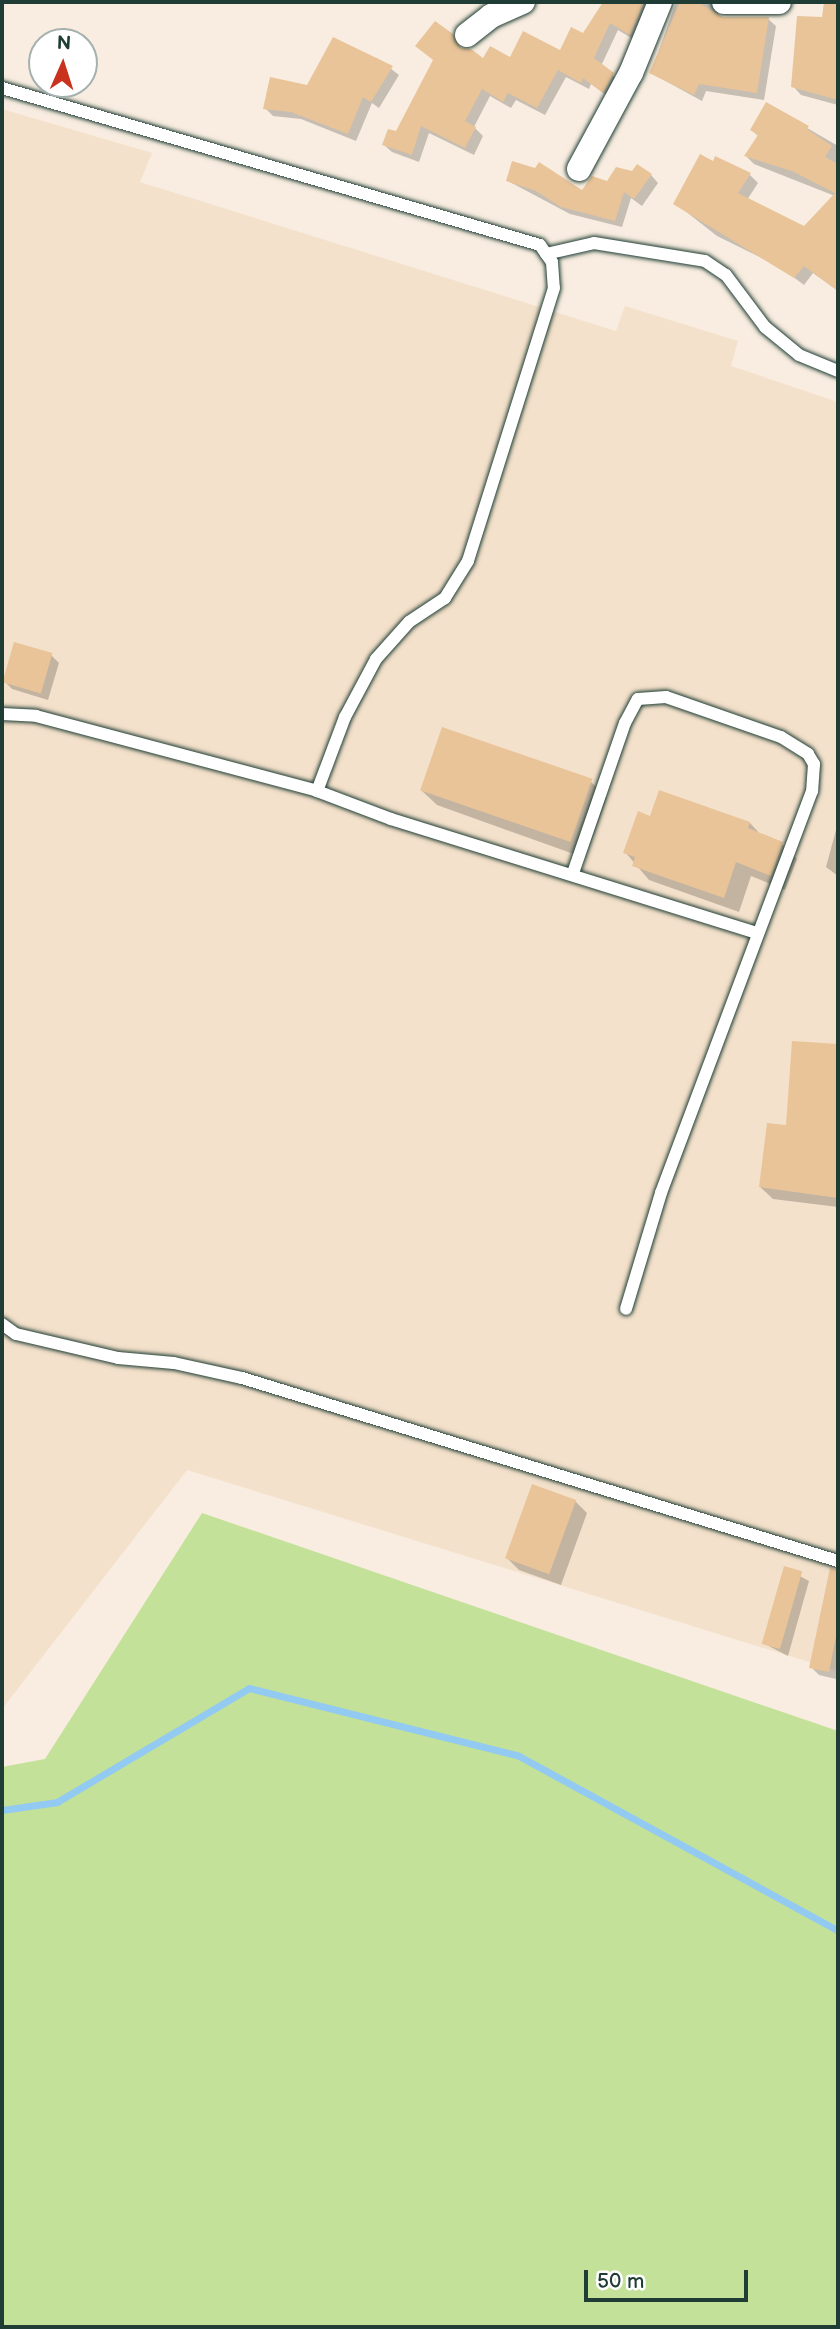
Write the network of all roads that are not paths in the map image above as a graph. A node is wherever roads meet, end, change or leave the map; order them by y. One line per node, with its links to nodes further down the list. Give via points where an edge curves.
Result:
1 (523, 2): 5 (street, via 491,16)
2 (660, 2): 7 (street, via 631,73)
3 (724, 2): 4 (street)
4 (779, 2)
5 (467, 35)
6 (2, 88): 8 (lane, via 540,245)
7 (579, 169)
8 (547, 254): 9 (lane, via 594,243 705,261 726,275 765,327 799,355); 11 (lane, via 554,288 468,561 445,598 409,622 376,659 345,717)
9 (838, 371)
10 (2, 714): 11 (lane, via 36,716)
11 (317, 791): 12 (lane, via 391,819)
12 (573, 873): 13 (lane); 13 (lane, via 625,723 638,699 666,697 782,737 808,754 814,764 813,791)
13 (757, 933): 14 (lane, via 661,1193)
14 (626, 1309)
15 (2, 1324): 16 (lane, via 16,1334 118,1359 174,1363 242,1378)
16 (838, 1561)

